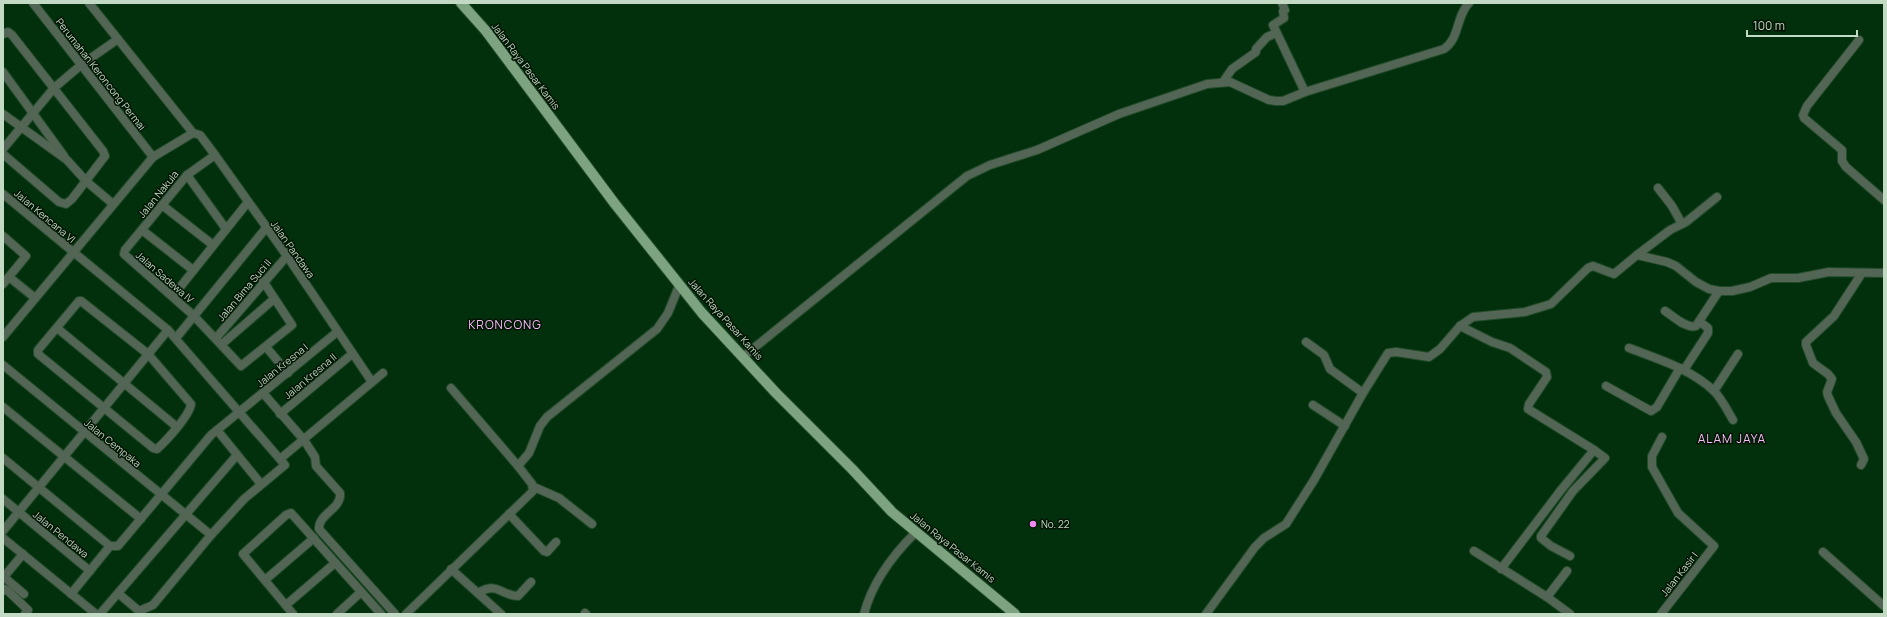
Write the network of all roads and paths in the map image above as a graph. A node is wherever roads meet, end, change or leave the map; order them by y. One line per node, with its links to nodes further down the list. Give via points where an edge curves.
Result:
1 (89, 3): 8 (street, Jalan Pandawa)
2 (461, 3): 48 (main road, Jalan Raya Pasar Kamis, via 486,31)
3 (1282, 3): 6 (street, via 1285,10 1284,18 1273,25)
4 (1469, 3): 14 (street, via 1461,14 1456,33 1444,49)
5 (36, 4): 10 (street, Perumahan Keroncong Permai)
6 (1276, 33): 12 (street, via 1267,37 1256,52 1232,69); 14 (street)
7 (3, 34): 13 (street, Jalan Kencana VI, via 8,32 12,35)
8 (118, 39): 10 (street); 18 (street, Jalan Pandawa)
9 (1859, 40): 29 (street, via 1802,115 1842,150 1842,161 1846,167)
10 (82, 65): 13 (street); 22 (street, Perumahan Keroncong Permai)
11 (3, 72): 15 (street)
12 (1223, 82): 14 (street, via 1237,84 1276,101 1283,101); 69 (street, via 1166,96 1037,150 977,170)
13 (54, 88): 15 (street); 25 (street, Jalan Kencana VI, via 105,153 104,160)
14 (1305, 92)
15 (34, 112): 17 (street); 23 (street)
16 (3, 114): 17 (street)
17 (20, 128): 19 (street); 23 (street)
18 (193, 133): 21 (street, Jalan Pandawa, via 200,135); 22 (street)
19 (3, 149)
20 (3, 154): 25 (street, Jalan Kencana VI, via 62,203 69,202)
21 (215, 155): 24 (street, Jalan Nakula); 30 (street, Jalan Pandawa)
22 (153, 157): 31 (street)
23 (67, 160): 25 (street)
24 (187, 175): 32 (street, Jalan Nakula); 35 (street)
25 (86, 181): 31 (street)
26 (1658, 188): 33 (street)
27 (3, 194): 39 (street, Jalan Kencana VI)
28 (1716, 197): 33 (street)
29 (1884, 200)
30 (248, 202): 34 (street, Jalan Pandawa); 35 (street)
31 (113, 204): 39 (street)
32 (162, 205): 36 (street, Jalan Nakula); 38 (street)
33 (1682, 224): 41 (street)
34 (266, 228): 42 (street, Jalan Pandawa); 54 (street)
35 (226, 229): 38 (street)
36 (142, 230): 40 (street, Jalan Nakula); 43 (street)
37 (3, 236): 46 (street, via 26,256)
38 (213, 245): 43 (street)
39 (74, 253): 51 (street); 58 (street, Jalan Kencana VI)
40 (124, 253): 50 (street, Jalan Sadewa IV)
41 (1637, 255): 49 (street, via 1676,266 1696,282); 56 (street, via 1616,274 1593,266 1588,268 1558,298 1544,308 1473,317)
42 (287, 256): 47 (street, Jalan Bima Suci II); 59 (street, Jalan Pandawa)
43 (193, 270): 50 (street)
44 (1862, 273): 45 (street); 49 (street, via 1829,272 1798,278 1771,278 1750,287); 98 (street, via 1829,321 1806,342 1813,363 1832,379 1828,396 1836,413 1856,442 1864,459)
45 (1884, 273)
46 (5, 280): 51 (street)
47 (263, 281): 52 (street); 62 (street, Jalan Bima Suci II)
48 (679, 286): 69 (main road, Jalan Raya Pasar Kamis); 99 (street, via 668,313 657,329 547,417 540,426 529,453)
49 (1720, 292): 55 (street)
50 (173, 296): 54 (street, Jalan Sadewa IV)
51 (36, 298): 60 (street)
52 (274, 299): 62 (street); 64 (street, via 292,325)
53 (1666, 311): 55 (street, via 1692,327)
54 (193, 315): 61 (street); 62 (street, Jalan Sadewa IV)
55 (1700, 322): 71 (street, via 1708,328 1708,333)
56 (1460, 326): 80 (street, via 1440,349 1429,357 1396,352 1388,354); 93 (street, via 1510,348 1546,372 1547,377 1528,409)
57 (57, 328): 66 (street, via 80,300); 75 (street); 83 (street, via 38,350 38,354)
58 (168, 330): 61 (street, Jalan Kencana VI); 66 (street)
59 (337, 332): 67 (street, Jalan Pandawa); 72 (street, Jalan Kresna I)
60 (3, 338)
61 (176, 338): 84 (street, Jalan Kencana VI)
62 (219, 341): 64 (street, Jalan Sadewa IV, via 242,366)
63 (1306, 342): 80 (street, via 1324,355 1330,369)
64 (266, 347): 72 (street)
65 (1629, 348): 71 (street)
66 (148, 354): 75 (street); 87 (street, via 192,404)
67 (352, 354): 74 (street, Jalan Pandawa); 85 (street, Jalan Kresna II)
68 (1738, 354): 78 (street)
69 (744, 356): 111 (main road, Jalan Raya Pasar Kamis, via 776,393)
70 (3, 365): 90 (street, Jalan Cempaka)
71 (1682, 369): 76 (street, via 1657,407 1651,411); 78 (street)
72 (288, 373): 79 (street, Jalan Kresna I)
73 (383, 373): 74 (street)
74 (372, 382): 92 (street)
75 (124, 384): 83 (street); 87 (street)
76 (1606, 386)
77 (451, 388): 99 (street)
78 (1714, 391): 86 (street)
79 (263, 393): 84 (street, Jalan Kresna I); 85 (street)
80 (1363, 393): 88 (street)
81 (1314, 406): 88 (street)
82 (3, 407): 95 (street)
83 (104, 409): 87 (street, via 157,449); 90 (street)
84 (239, 412): 89 (street, Jalan Kresna I); 97 (street, Jalan Kencana VI)
85 (280, 414): 92 (street)
86 (1733, 420)
87 (177, 426)
88 (1344, 426): 149 (street, via 1286,524 1255,546)
89 (217, 430): 94 (street); 103 (street, Jalan Kresna I)
90 (84, 432): 95 (street); 103 (street, Jalan Cempaka)
91 (1662, 437): 151 (street, Jalan Kasir I, via 1652,456 1652,467 1678,513 1714,546)
92 (304, 440): 97 (street); 144 (street, via 315,457 316,466 341,495 322,520 320,529)
93 (1594, 450): 120 (street, via 1605,458 1573,491 1541,536 1551,546); 123 (street, via 1560,490)
94 (237, 455): 100 (street); 107 (street)
95 (64, 457): 102 (street); 108 (street)
96 (3, 458): 102 (street)
97 (280, 459): 100 (street, via 285,465)
98 (1861, 465)
99 (518, 466): 101 (street)
100 (261, 484): 112 (street)
101 (534, 487): 106 (street); 109 (street, via 559,498)
102 (39, 488): 105 (street); 116 (street)
103 (161, 494): 107 (street, Jalan Cempaka); 108 (street, Jalan Kresna I)
104 (3, 499): 105 (street, Jalan Pendawa)
105 (19, 512): 110 (street); 124 (street, Jalan Pendawa)
106 (509, 514): 115 (street, via 544,551 547,552); 122 (street)
107 (186, 515): 112 (street, Jalan Cempaka); 134 (street)
108 (141, 519): 116 (street, Jalan Kresna I, via 120,544)
109 (592, 524)
110 (3, 531)
111 (915, 533): 147 (street, via 893,557 878,579); 148 (main road, Jalan Raya Pasar Kamis)
112 (211, 535): 134 (street, via 153,605 139,611)
113 (3, 538): 119 (street)
114 (314, 538): 121 (street); 127 (street); 127 (street, via 293,514 286,515 243,554)
115 (556, 542)
116 (110, 546): 124 (street, Jalan Pendawa)
117 (1474, 551): 123 (street)
118 (1823, 552): 137 (street)
119 (23, 554): 126 (street); 133 (street)
120 (1570, 556)
121 (336, 563): 130 (street); 136 (street)
122 (451, 569): 131 (street); 145 (street)
123 (1502, 569): 135 (street)
124 (90, 571): 133 (street, Jalan Pendawa)
125 (1567, 571): 135 (street)
126 (3, 578): 132 (street)
127 (265, 580): 136 (street)
128 (531, 582): 131 (street, via 518,596 495,588)
129 (3, 591): 138 (street, via 6,590)
130 (361, 592): 142 (street); 143 (street)
131 (478, 593): 146 (street)
132 (24, 594)
133 (71, 594): 139 (street)
134 (119, 594): 140 (street)
135 (1547, 597): 150 (street)
136 (286, 605): 141 (street)
137 (1884, 606)
138 (26, 612)
139 (96, 614)
140 (100, 614)
141 (293, 614)
142 (337, 614)
143 (381, 614)
144 (395, 614)
145 (406, 614)
146 (501, 614)
147 (864, 614)
148 (1015, 614)
149 (1206, 614)
150 (1570, 614)
151 (1661, 614)

